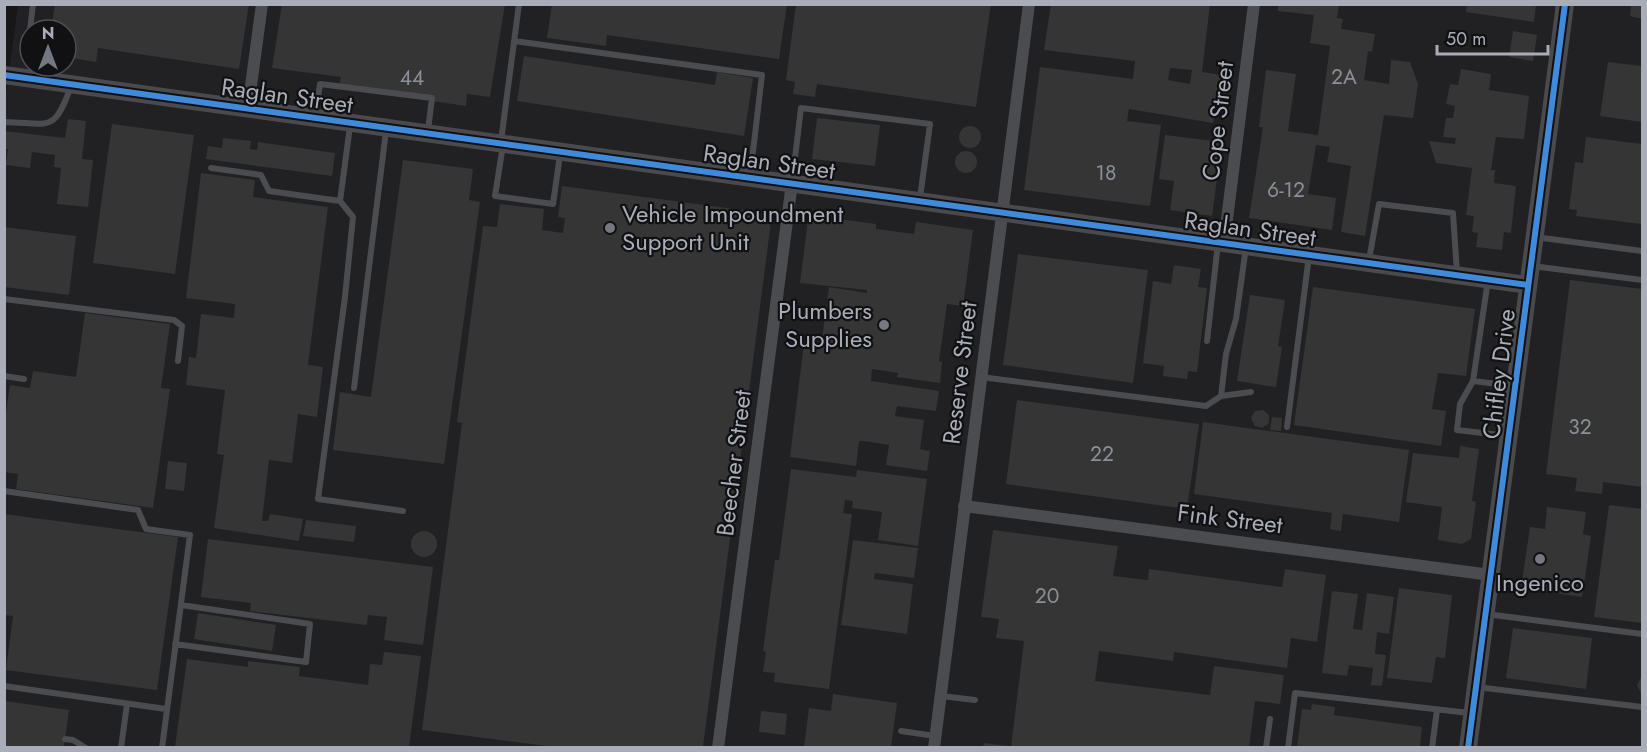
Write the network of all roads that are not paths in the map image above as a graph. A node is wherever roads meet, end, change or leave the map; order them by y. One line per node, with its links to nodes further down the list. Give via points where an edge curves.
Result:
1 (262, 4): 9 (street)
2 (519, 4): 6 (lane)
3 (1029, 4): 22 (street, Reserve Street)
4 (1254, 4): 24 (street, Cope Street)
5 (1565, 4): 23 (street, Chifley Drive)
6 (514, 40): 15 (lane); 18 (lane, via 762,75)
7 (53, 78): 8 (street, Raglan Street)
8 (72, 84): 9 (street, Raglan Street); 11 (lane, via 59,117 46,124)
9 (248, 108): 10 (street, Raglan Street)
10 (315, 118): 12 (street, Raglan Street); 14 (lane, via 320,84 432,99)
11 (4, 122)
12 (350, 122): 13 (street, Raglan Street); 20 (lane)
13 (386, 128): 14 (street, Raglan Street); 42 (lane)
14 (428, 133): 15 (street, Raglan Street)
15 (502, 143): 16 (street, Raglan Street); 16 (lane, via 495,196 553,204)
16 (560, 152): 18 (street, Raglan Street)
17 (211, 168): 20 (lane, via 261,175 269,190)
18 (750, 178): 19 (street, Raglan Street)
19 (792, 183): 21 (street, Raglan Street); 21 (lane, via 801,108 930,124); 71 (street, Beecher Street)
20 (340, 201): 49 (lane, via 353,217 318,499)
21 (920, 201): 22 (street, Raglan Street)
22 (1002, 213): 24 (street, Raglan Street); 38 (street, Reserve Street)
23 (1535, 237): 26 (lane); 29 (street, Chifley Drive)
24 (1221, 243): 25 (street, Raglan Street); 35 (lane)
25 (1246, 246): 27 (street, Raglan Street); 44 (lane)
26 (1642, 251)
27 (1310, 255): 28 (street, Raglan Street); 45 (lane)
28 (1369, 263): 30 (street, Raglan Street); 30 (lane, via 1379,204 1453,213)
29 (1531, 266): 32 (lane); 33 (street, Chifley Drive)
30 (1457, 276): 31 (street, Raglan Street)
31 (1488, 280): 33 (street, Raglan Street); 40 (lane)
32 (1642, 280)
33 (1528, 285): 41 (street, Chifley Drive)
34 (4, 299): 36 (lane, via 174,320 182,326)
35 (1207, 341)
36 (178, 361)
37 (4, 376): 39 (lane)
38 (981, 376): 44 (lane, via 1206,406); 48 (street, Reserve Street)
39 (24, 379)
40 (1473, 381): 41 (lane); 46 (lane, via 1460,404 1457,430)
41 (1515, 387): 46 (street, Chifley Drive)
42 (354, 388)
43 (1251, 392): 44 (lane)
44 (1221, 396)
45 (1287, 427)
46 (1509, 436): 50 (street, Chifley Drive)
47 (4, 491): 51 (lane, via 138,510 146,529 190,535)
48 (964, 506): 50 (street, Fink Street); 57 (street, Reserve Street)
49 (403, 511)
50 (1491, 575): 52 (street, Chifley Drive)
51 (181, 605): 54 (lane); 54 (lane, via 310,624 306,662)
52 (1486, 614): 53 (lane); 56 (street, Chifley Drive)
53 (1642, 634)
54 (175, 644): 61 (lane)
55 (4, 686): 59 (lane)
56 (1476, 687): 60 (lane); 63 (street, Chifley Drive)
57 (940, 696): 58 (lane); 67 (street, Reserve Street)
58 (975, 700)
59 (127, 704): 61 (lane); 69 (lane)
60 (1642, 707)
61 (166, 709): 70 (lane)
62 (1437, 710): 63 (lane); 73 (lane, via 1295,693); 74 (lane)
63 (1473, 714): 75 (street, Chifley Drive)
64 (1270, 719): 72 (lane)
65 (901, 731): 67 (lane)
66 (65, 739): 68 (lane)
67 (935, 742)
68 (86, 747)
69 (121, 747)
70 (162, 747)
71 (718, 747)
72 (1266, 747)
73 (1288, 747)
74 (1432, 747)
75 (1468, 747)

